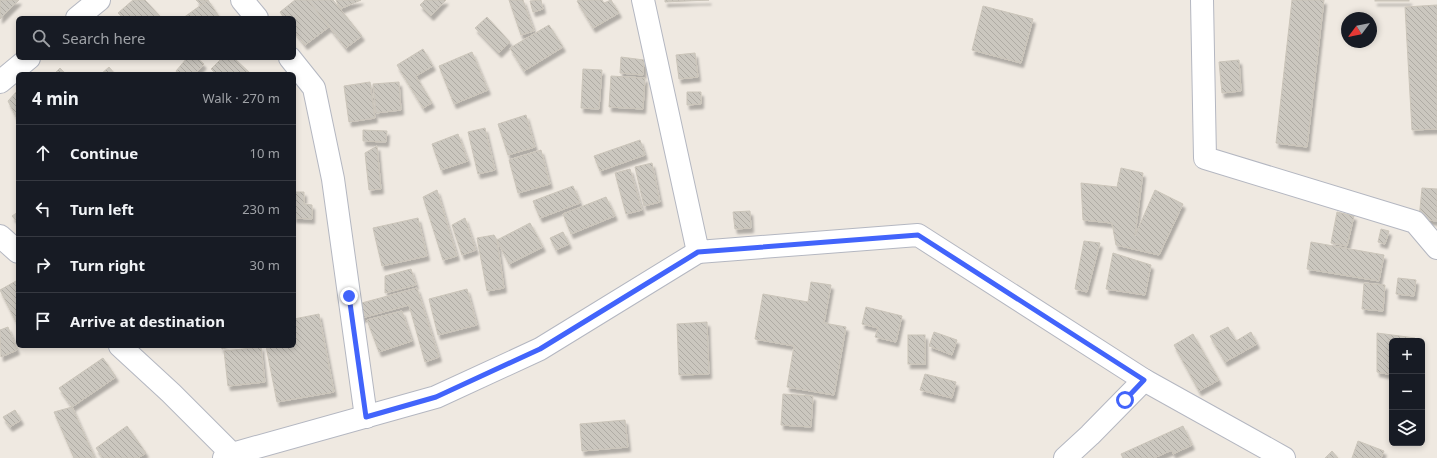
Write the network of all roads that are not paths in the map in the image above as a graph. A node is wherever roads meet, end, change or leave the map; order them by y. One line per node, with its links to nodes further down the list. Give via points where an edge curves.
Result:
1 (99, 0): 5 (street)
2 (242, 0): 6 (street)
3 (642, 0): 13 (street)
4 (1202, 0): 11 (street, via 1205,158 1415,222)
5 (80, 16)
6 (255, 16)
7 (27, 60): 9 (street)
8 (292, 60): 16 (street, via 314,88 333,179)
9 (0, 82)
10 (0, 236): 12 (street)
11 (1437, 248)
12 (16, 250)
13 (698, 252): 15 (street, via 918,235); 16 (street, via 540,349 436,397)
14 (122, 348): 17 (street, via 171,393)
15 (1144, 380): 18 (street); 19 (street)
16 (366, 417): 17 (street)
17 (228, 456)
18 (1065, 458)
19 (1284, 458)

